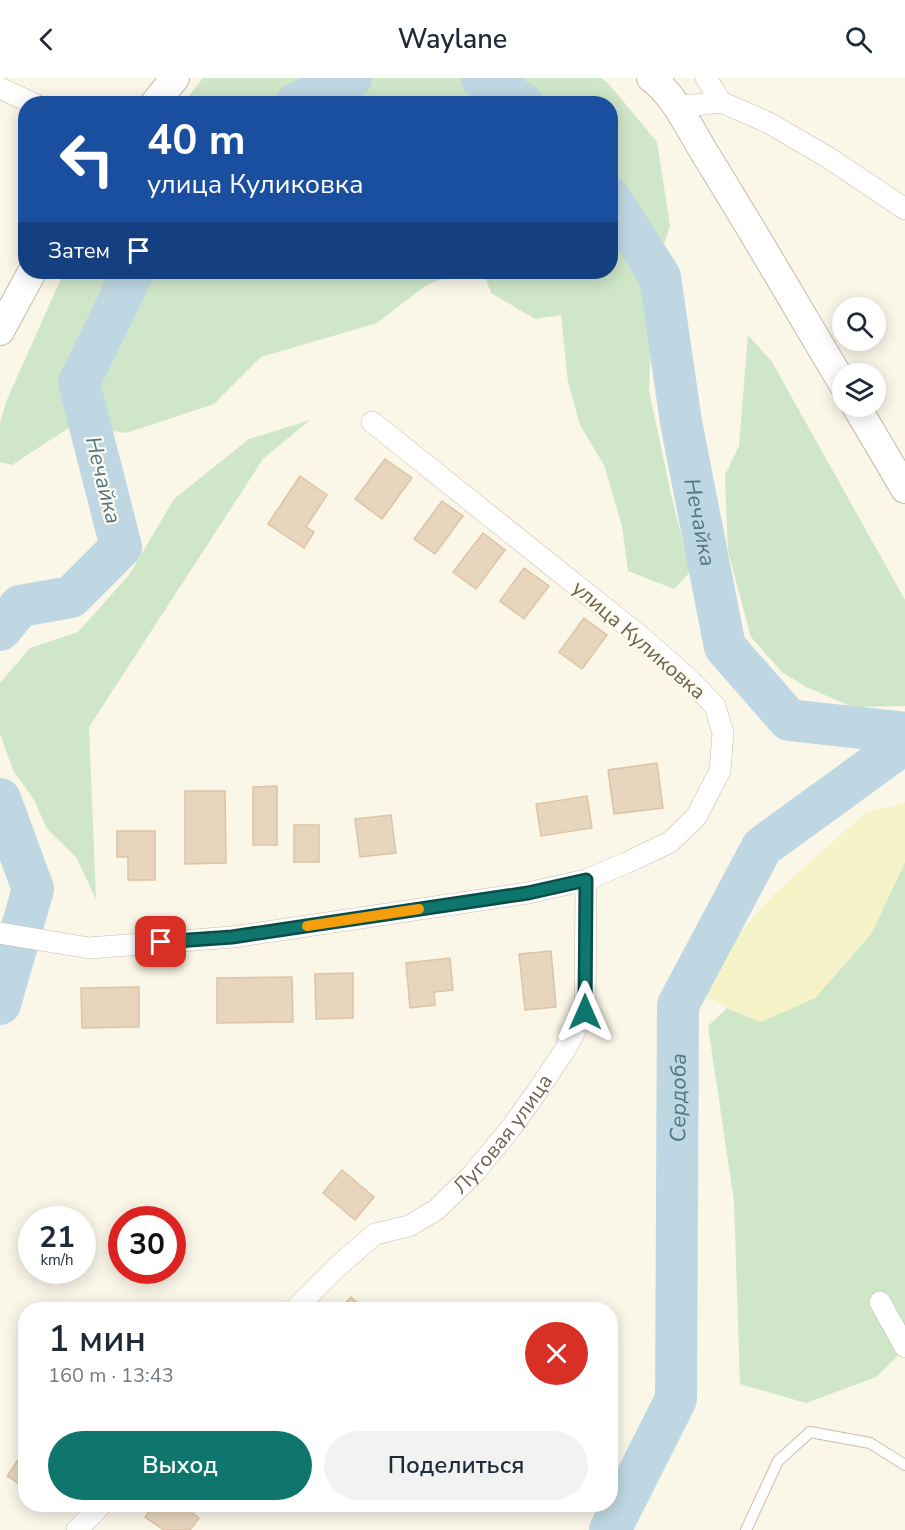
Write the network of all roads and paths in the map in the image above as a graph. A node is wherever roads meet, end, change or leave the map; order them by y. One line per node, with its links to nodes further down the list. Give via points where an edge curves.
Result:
1 (175, 78): 6 (street)
2 (651, 78): 8 (street)
3 (706, 78): 7 (street)
4 (0, 88): 5 (street)
5 (18, 96)
6 (160, 96)
7 (721, 102): 8 (street); 9 (street, via 769,123)
8 (676, 107): 12 (street)
9 (905, 209)
10 (28, 279): 11 (street)
11 (0, 331)
12 (832, 366)
13 (862, 417): 15 (street)
14 (372, 422): 16 (street, улица Куликовка, via 640,636 715,706 723,733 720,771 696,818 670,842)
15 (905, 489)
16 (586, 880): 17 (street, улица Куликовка, via 528,893 232,937 89,948); 18 (street, Луговая улица, via 585,1012 536,1093 474,1173 436,1210 409,1226 375,1234)
17 (0, 933)
18 (302, 1302)
19 (880, 1302): 20 (street)
20 (905, 1347)
21 (905, 1465): 24 (lane, via 870,1443 810,1432 778,1461)
22 (94, 1512): 23 (street)
23 (77, 1530)
24 (746, 1530)

